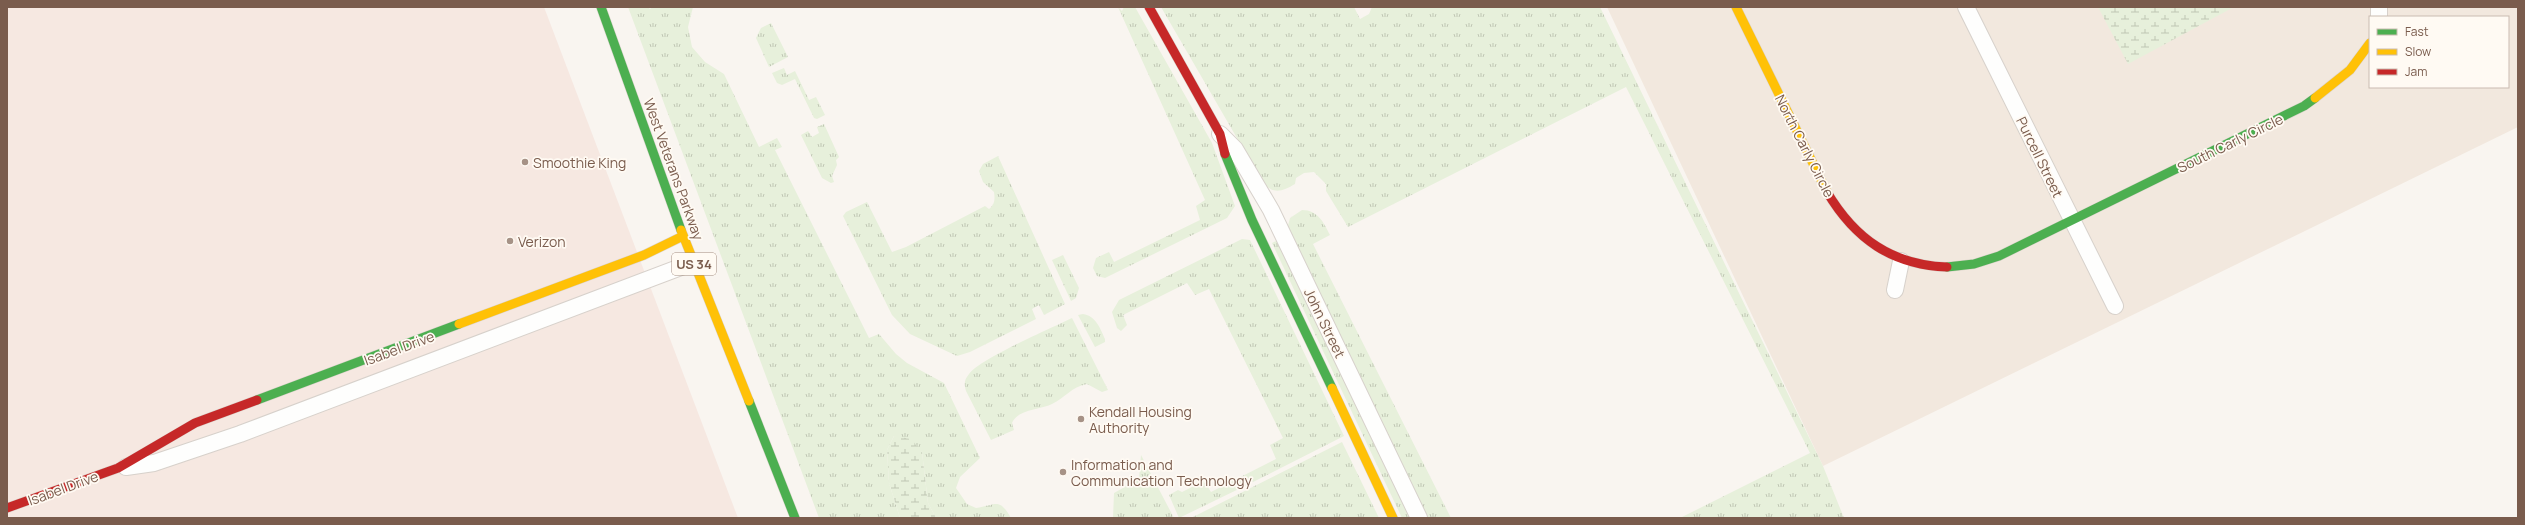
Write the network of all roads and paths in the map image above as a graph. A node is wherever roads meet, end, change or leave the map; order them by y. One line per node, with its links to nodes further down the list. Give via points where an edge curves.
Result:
1 (601, 7): 8 (street, West Veterans Parkway / US 34)
2 (1149, 7): 6 (street, John Street)
3 (1736, 7): 9 (street, North Carly Circle, via 1833,202 1864,238)
4 (1966, 7): 7 (street, Purcell Street)
5 (2369, 44): 7 (street, South Carly Circle, via 2352,68 2304,106)
6 (1220, 134): 16 (street, John Street, via 1226,159 1252,220); 17 (street, John Street, via 1235,149 1271,210)
7 (2072, 221): 9 (street, North Carly Circle, via 1982,262 1933,267); 12 (street, Purcell Street)
8 (683, 236): 10 (street, West Veterans Parkway / US 34); 13 (street, Isabel Drive, via 636,258 195,424)
9 (1902, 261): 11 (street)
10 (694, 262): 13 (street, Isabel Drive, via 240,434 154,463); 15 (street, West Veterans Parkway / US 34)
11 (1894, 290)
12 (2115, 306)
13 (118, 468): 14 (street, Isabel Drive)
14 (7, 508)
15 (795, 518)
16 (1393, 518)
17 (1419, 518)

